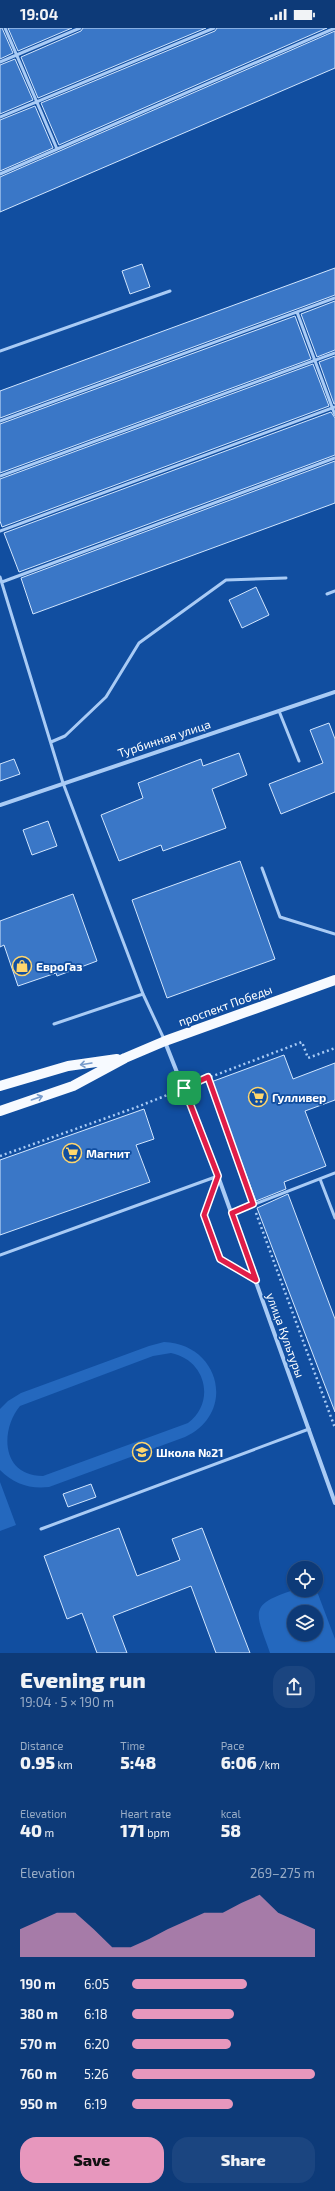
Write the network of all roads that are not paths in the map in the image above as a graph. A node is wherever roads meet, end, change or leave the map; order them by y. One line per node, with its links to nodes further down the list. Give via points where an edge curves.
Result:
1 (5, 28): 5 (lane)
2 (80, 28): 5 (lane)
3 (214, 28): 7 (lane)
4 (335, 28): 9 (lane)
5 (16, 55): 6 (lane); 7 (lane)
6 (0, 62)
7 (36, 102): 8 (lane); 9 (lane)
8 (0, 118)
9 (57, 149): 10 (lane)
10 (0, 174)
11 (170, 291): 14 (lane)
12 (335, 298): 13 (lane)
13 (297, 312): 16 (lane); 19 (lane)
14 (0, 351)
15 (335, 353): 16 (lane)
16 (315, 361): 17 (lane); 21 (lane)
17 (334, 408): 18 (lane); 22 (lane)
18 (335, 415)
19 (0, 421)
20 (335, 458): 25 (lane)
21 (0, 476)
22 (0, 531)
23 (0, 577): 25 (lane)
24 (286, 578): 30 (lane, via 226,580 139,643 106,697 65,736)
25 (2, 582): 30 (lane)
26 (335, 592): 27 (lane)
27 (327, 594)
28 (335, 692): 29 (street, Турбинная улица)
29 (279, 710): 31 (lane); 32 (street, Турбинная улица)
30 (51, 742): 32 (lane)
31 (299, 761)
32 (63, 782): 33 (street, Турбинная улица); 37 (lane)
33 (0, 805)
34 (262, 868): 35 (lane, via 280,917)
35 (335, 934)
36 (335, 980): 39 (main road, проспект Победы)
37 (144, 994): 38 (lane); 39 (lane)
38 (54, 1024)
39 (165, 1041): 40 (main road, проспект Победы); 44 (street, улица Культуры)
40 (125, 1058): 41 (main road, проспект Победы, one-way to 41, via 68,1066); 42 (main road, проспект Победы, one-way to 40, via 74,1086)
41 (0, 1086)
42 (0, 1111)
43 (335, 1173): 45 (lane)
44 (218, 1176): 46 (street, улица Культуры); 48 (lane); 49 (lane, via 204,1215 220,1259)
45 (320, 1178): 46 (lane); 47 (lane)
46 (232, 1213): 49 (street, улица Культуры)
47 (335, 1218)
48 (0, 1255)
49 (256, 1280): 50 (street, улица Культуры)
50 (309, 1429): 51 (street, улица Культуры); 52 (lane)
51 (335, 1503)
52 (41, 1529)

